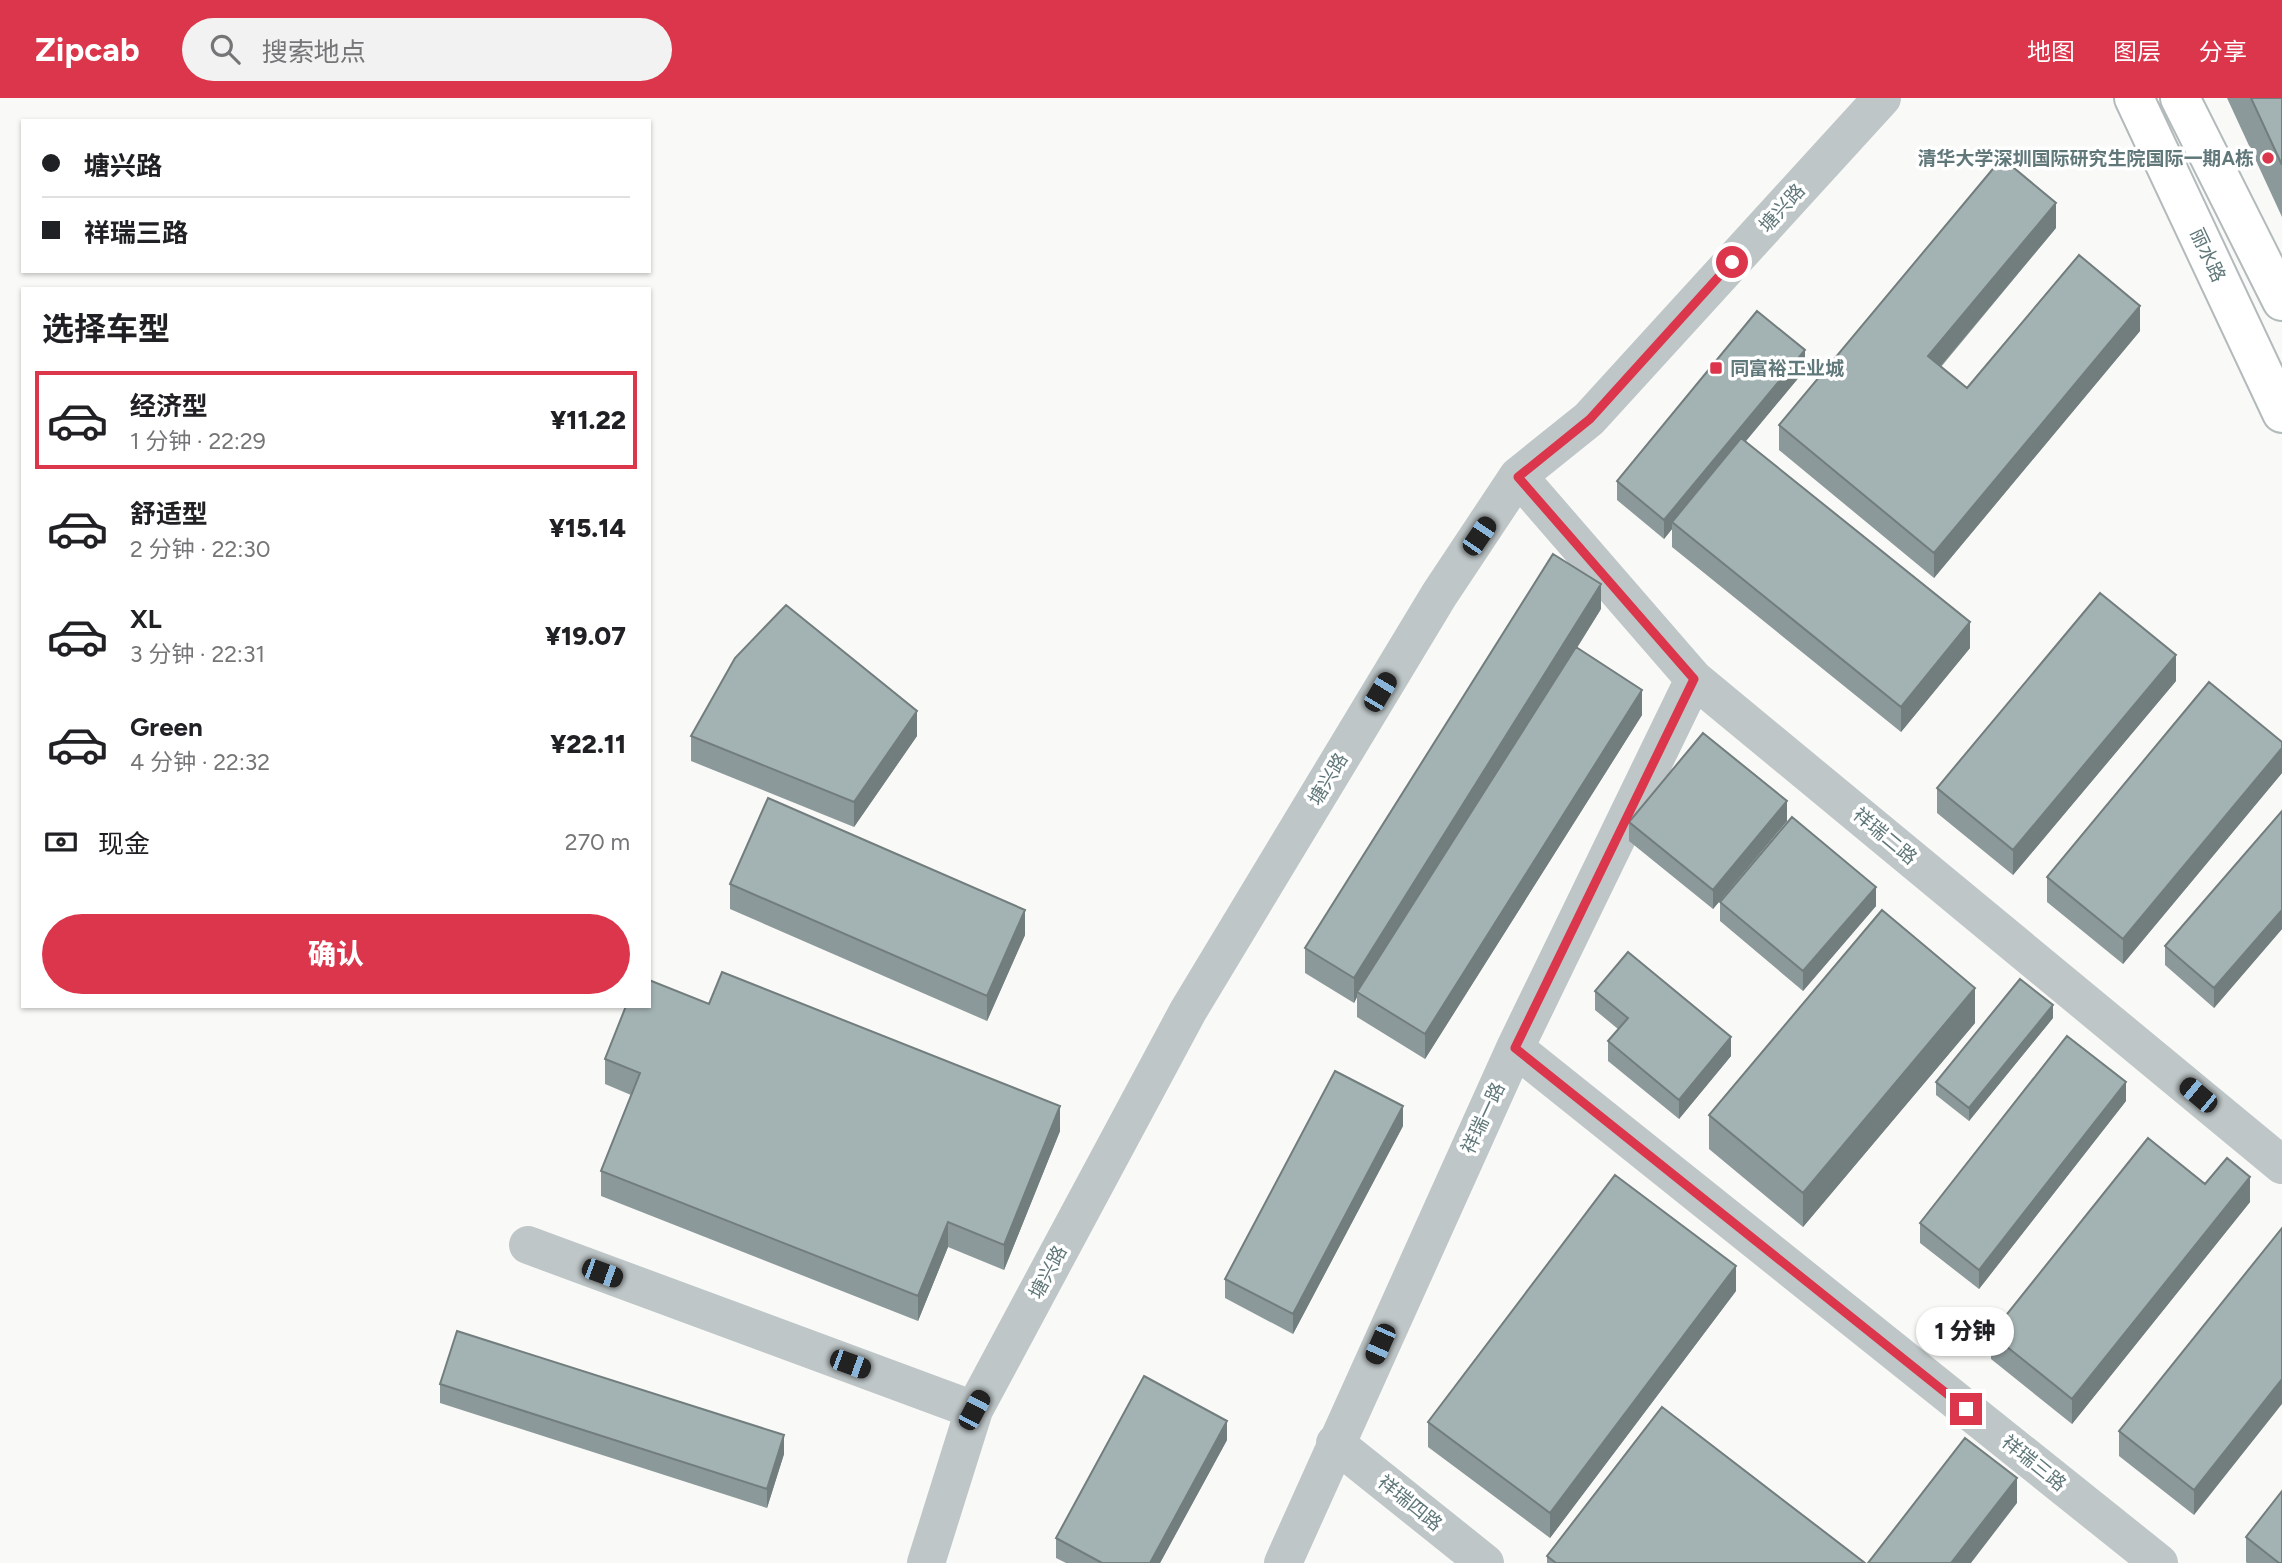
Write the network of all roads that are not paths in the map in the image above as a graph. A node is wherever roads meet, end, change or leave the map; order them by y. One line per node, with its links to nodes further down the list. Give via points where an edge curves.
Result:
1 (1882, 98): 6 (street, 塘兴路, via 1590,419)
2 (2134, 98): 5 (main road, 丽水路)
3 (2180, 98): 4 (main road)
4 (2282, 302)
5 (2282, 413)
6 (1518, 477): 7 (street, 祥瑞二路); 11 (street, 塘兴路, via 1439,595 1188,1011)
7 (1694, 679): 8 (street, 祥瑞一路); 9 (street, 祥瑞二路)
8 (1515, 1048): 12 (street, 祥瑞一路); 16 (street, 祥瑞三路)
9 (2282, 1165)
10 (528, 1245): 11 (street)
11 (974, 1410): 13 (street, 塘兴路)
12 (1335, 1443): 14 (street, 祥瑞一路); 15 (street, 祥瑞四路)
13 (926, 1563)
14 (1283, 1563)
15 (1485, 1563)
16 (2159, 1563)

